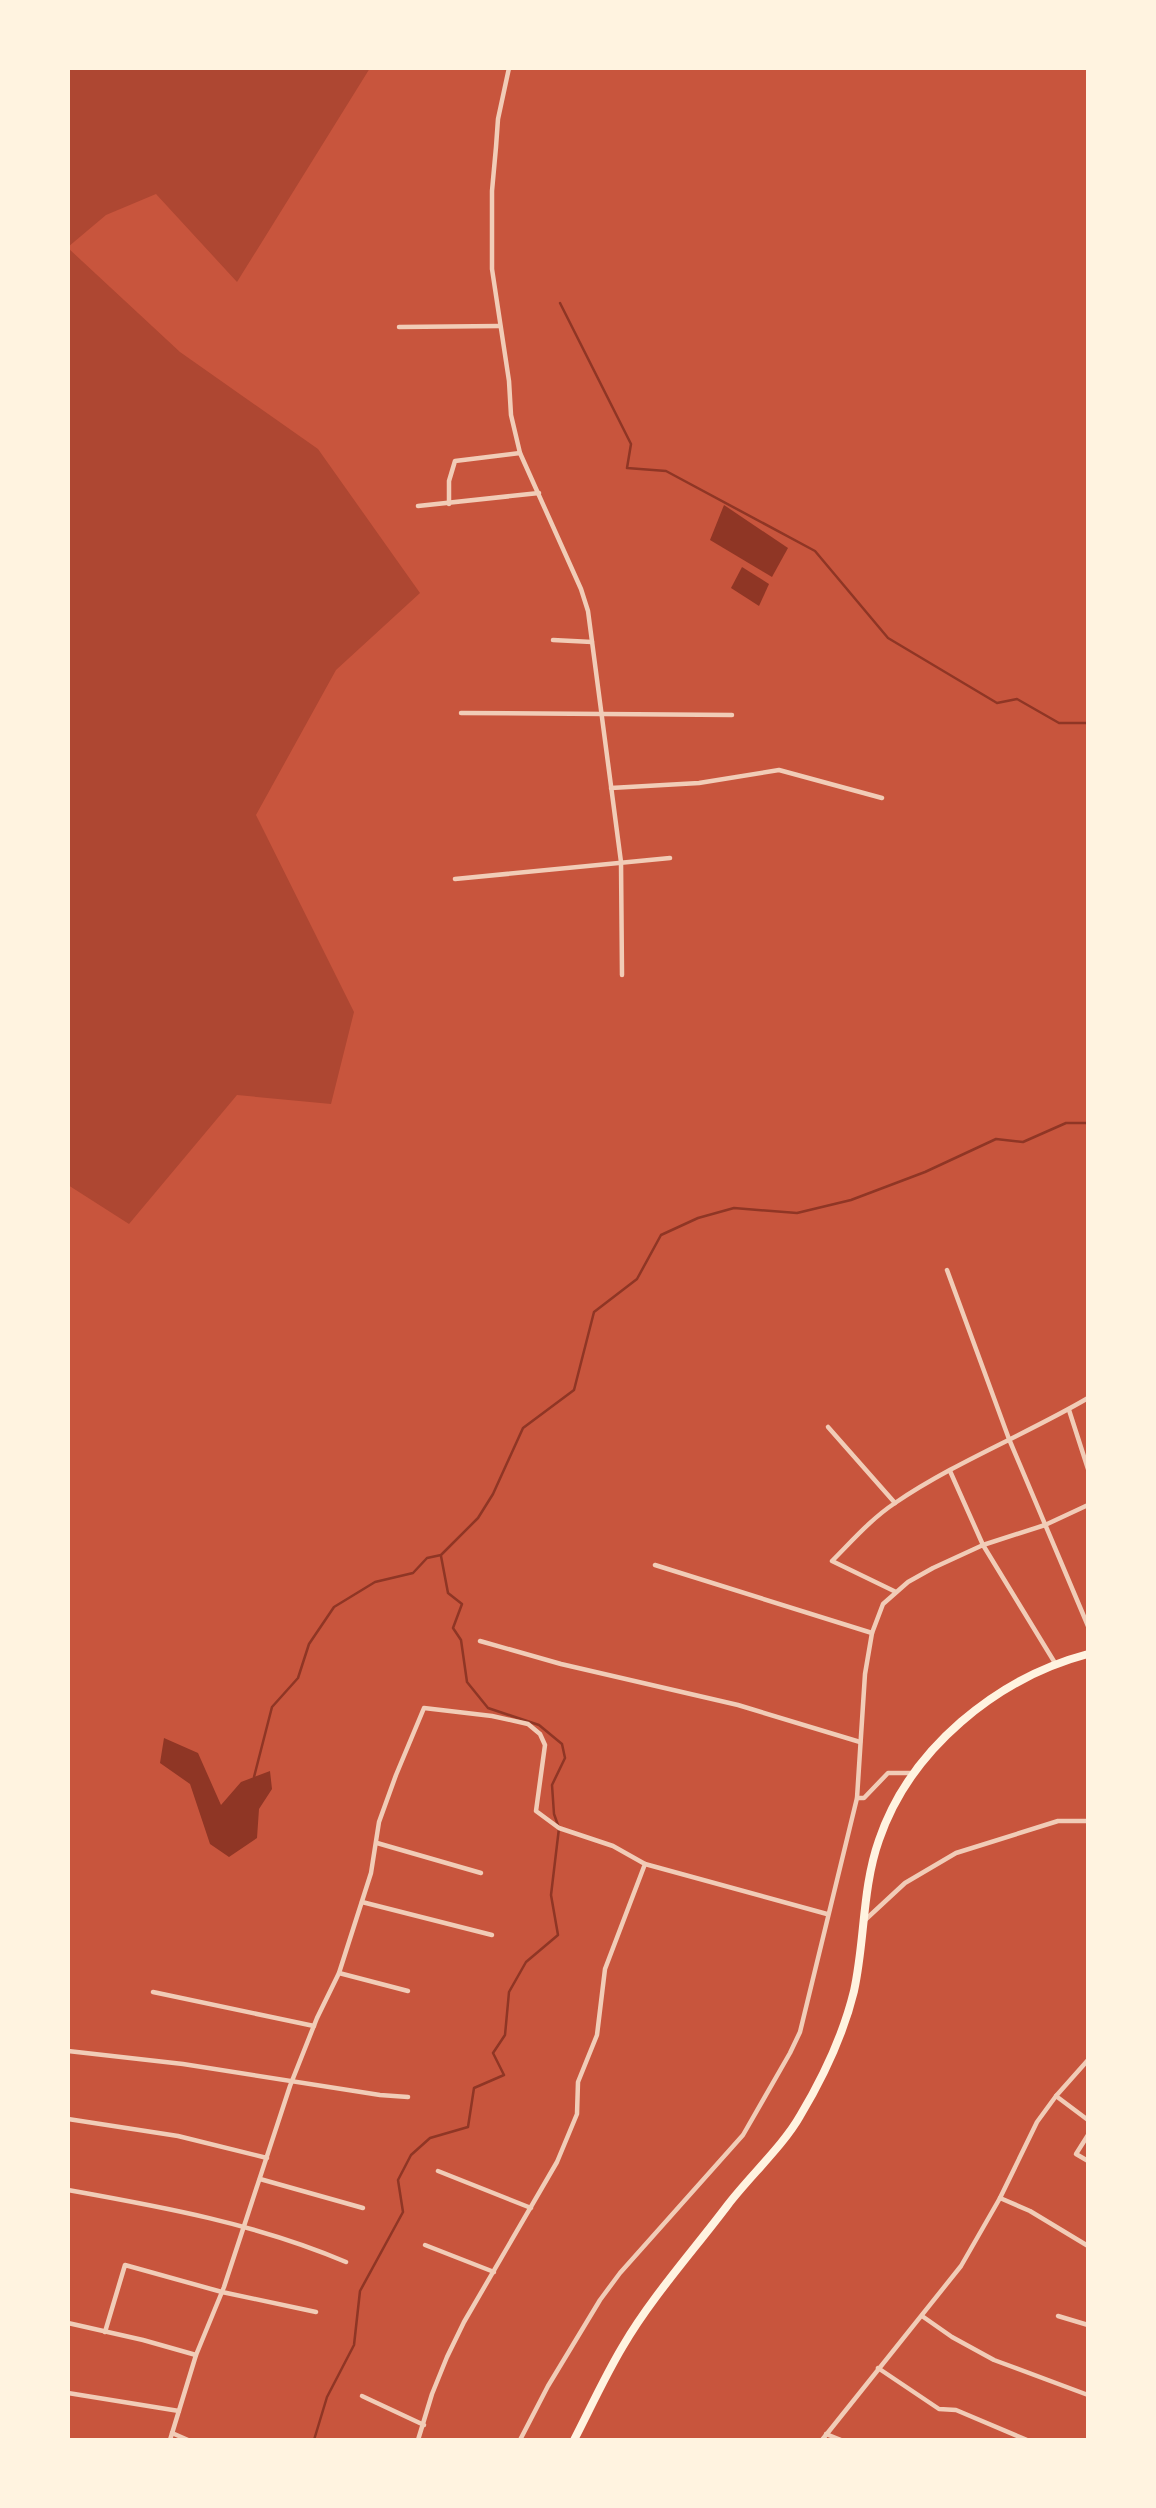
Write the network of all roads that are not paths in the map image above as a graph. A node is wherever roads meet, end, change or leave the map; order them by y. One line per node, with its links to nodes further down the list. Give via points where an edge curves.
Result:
1 (509, 68): 2 (street, via 492,191 492,268)
2 (500, 326): 3 (street); 4 (street)
3 (399, 327)
4 (520, 453): 5 (street); 6 (street, via 454,461)
5 (539, 494): 6 (street); 9 (street, via 581,589)
6 (449, 504): 7 (street)
7 (418, 506)
8 (553, 640): 9 (street)
9 (592, 642): 11 (street)
10 (461, 713): 11 (street)
11 (601, 713): 12 (street); 13 (street)
12 (732, 715)
13 (611, 788): 14 (street, via 699,783 779,771); 16 (street)
14 (882, 798)
15 (670, 858): 16 (street)
16 (621, 862): 17 (street); 18 (street)
17 (455, 879)
18 (622, 975)
19 (947, 1270): 23 (street)
20 (1088, 1398): 21 (street)
21 (1069, 1409): 23 (street); 24 (street)
22 (828, 1427): 26 (street)
23 (1009, 1439): 25 (street); 29 (street)
24 (1088, 1469)
25 (950, 1471): 26 (street); 30 (street)
26 (895, 1503): 32 (street, via 832,1561)
27 (1087, 1505): 28 (street); 29 (street)
28 (1088, 1512)
29 (1045, 1525): 30 (street); 33 (street)
30 (983, 1545): 32 (street); 37 (street)
31 (654, 1564): 34 (street)
32 (896, 1592): 34 (street, via 883,1604)
33 (1088, 1626)
34 (872, 1633): 38 (street)
35 (480, 1641): 38 (street)
36 (1088, 1654): 37 (main road)
37 (1055, 1663): 39 (main road, via 975,1711)
38 (860, 1742): 40 (street)
39 (914, 1773): 40 (street, via 887,1773 867,1796); 47 (main road, via 879,1840)
40 (857, 1798): 46 (street)
41 (1088, 1821): 47 (street, via 1058,1821 956,1853 905,1883)
42 (377, 1843): 43 (street, via 379,1822 424,1708 528,1724 545,1745 536,1811 559,1828 613,1846); 44 (street); 45 (street)
43 (645, 1864): 46 (street); 68 (street, via 606,1969 597,2035 578,2082 577,2115)
44 (481, 1873)
45 (362, 1902): 48 (street); 49 (street)
46 (827, 1913): 93 (street, via 800,2032 762,2104 743,2135 600,2300)
47 (863, 1922): 94 (main road, via 854,1989 825,2072 798,2120 656,2297 624,2345)
48 (492, 1935)
49 (339, 1973): 50 (street); 52 (street)
50 (408, 1990)
51 (153, 1992): 52 (street)
52 (314, 2026): 55 (street)
53 (68, 2051): 55 (street)
54 (1088, 2060): 56 (street)
55 (292, 2081): 57 (street); 61 (street)
56 (1056, 2096): 59 (street); 66 (street, via 1024,2146)
57 (408, 2097)
58 (68, 2119): 61 (street, via 178,2136)
59 (1088, 2120)
60 (1088, 2135): 62 (street, via 1076,2154)
61 (267, 2158): 64 (street)
62 (1088, 2161)
63 (438, 2171): 68 (street)
64 (260, 2179): 67 (street); 69 (street)
65 (68, 2190): 69 (street)
66 (1000, 2198): 71 (street); 76 (street, via 961,2266)
67 (363, 2208)
68 (531, 2208): 73 (street)
69 (244, 2226): 72 (street); 74 (street)
70 (425, 2245): 73 (street)
71 (1088, 2246)
72 (346, 2262)
73 (494, 2272): 87 (street, via 447,2357)
74 (222, 2292): 75 (street); 80 (street, via 125,2265); 81 (street)
75 (316, 2312)
76 (922, 2316): 82 (street); 84 (street, via 994,2360)
77 (1058, 2316): 79 (street)
78 (68, 2323): 80 (street)
79 (1088, 2325)
80 (106, 2332): 81 (street)
81 (196, 2355): 86 (street)
82 (878, 2368): 89 (street); 97 (street, via 939,2409 956,2410)
83 (68, 2393): 86 (street)
84 (1088, 2395)
85 (362, 2396): 87 (street)
86 (179, 2411): 88 (street)
87 (424, 2425): 92 (street)
88 (172, 2433): 90 (street); 91 (street)
89 (826, 2434): 95 (street); 96 (street)
90 (170, 2440)
91 (188, 2440)
92 (418, 2440)
93 (520, 2440)
94 (574, 2440)
95 (822, 2440)
96 (841, 2440)
97 (1027, 2440)

